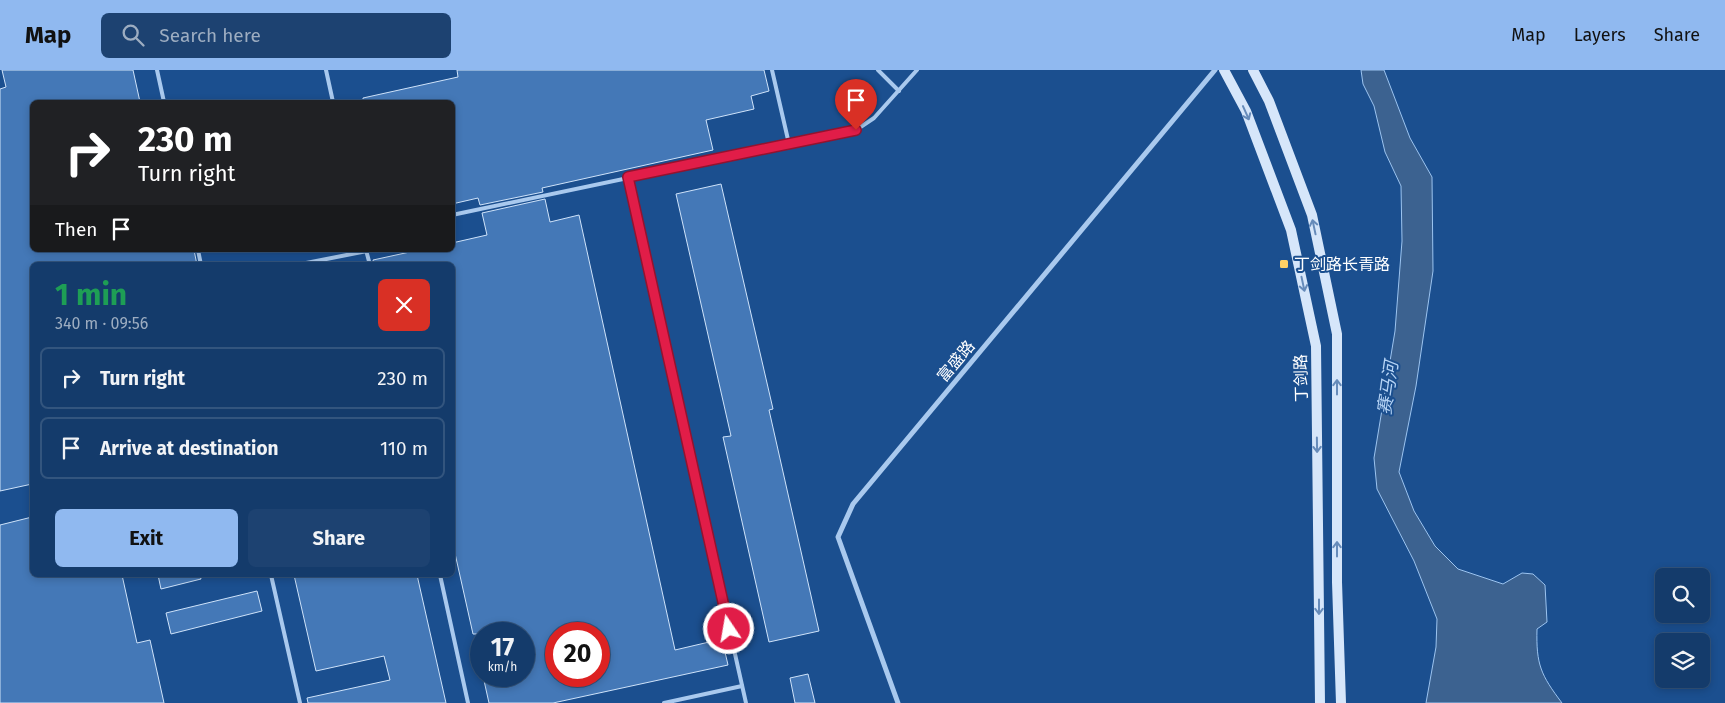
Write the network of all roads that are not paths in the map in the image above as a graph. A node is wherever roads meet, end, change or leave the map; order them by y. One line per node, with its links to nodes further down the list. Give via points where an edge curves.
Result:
1 (157, 70): 10 (lane)
2 (326, 70): 11 (lane)
3 (772, 70): 12 (lane)
4 (878, 70): 9 (lane)
5 (917, 70): 9 (lane)
6 (1215, 70): 24 (street, 富盛路, via 854,504 838,537)
7 (1224, 70): 25 (main road, 丁剑路, one-way to 25, via 1246,112 1291,230 1316,346)
8 (1253, 70): 26 (main road, one-way to 8, via 1337,582 1337,334 1312,215 1269,101)
9 (899, 91): 12 (lane, via 874,118 856,130)
10 (164, 100)
11 (333, 100)
12 (789, 144): 13 (lane)
13 (628, 177): 14 (lane); 19 (lane)
14 (455, 214)
15 (357, 252): 16 (lane)
16 (310, 262)
17 (271, 577): 20 (lane)
18 (440, 577): 21 (lane)
19 (742, 686): 22 (lane); 23 (lane)
20 (300, 703)
21 (468, 703)
22 (664, 703)
23 (746, 703)
24 (898, 703)
25 (1320, 703)
26 (1341, 703)

